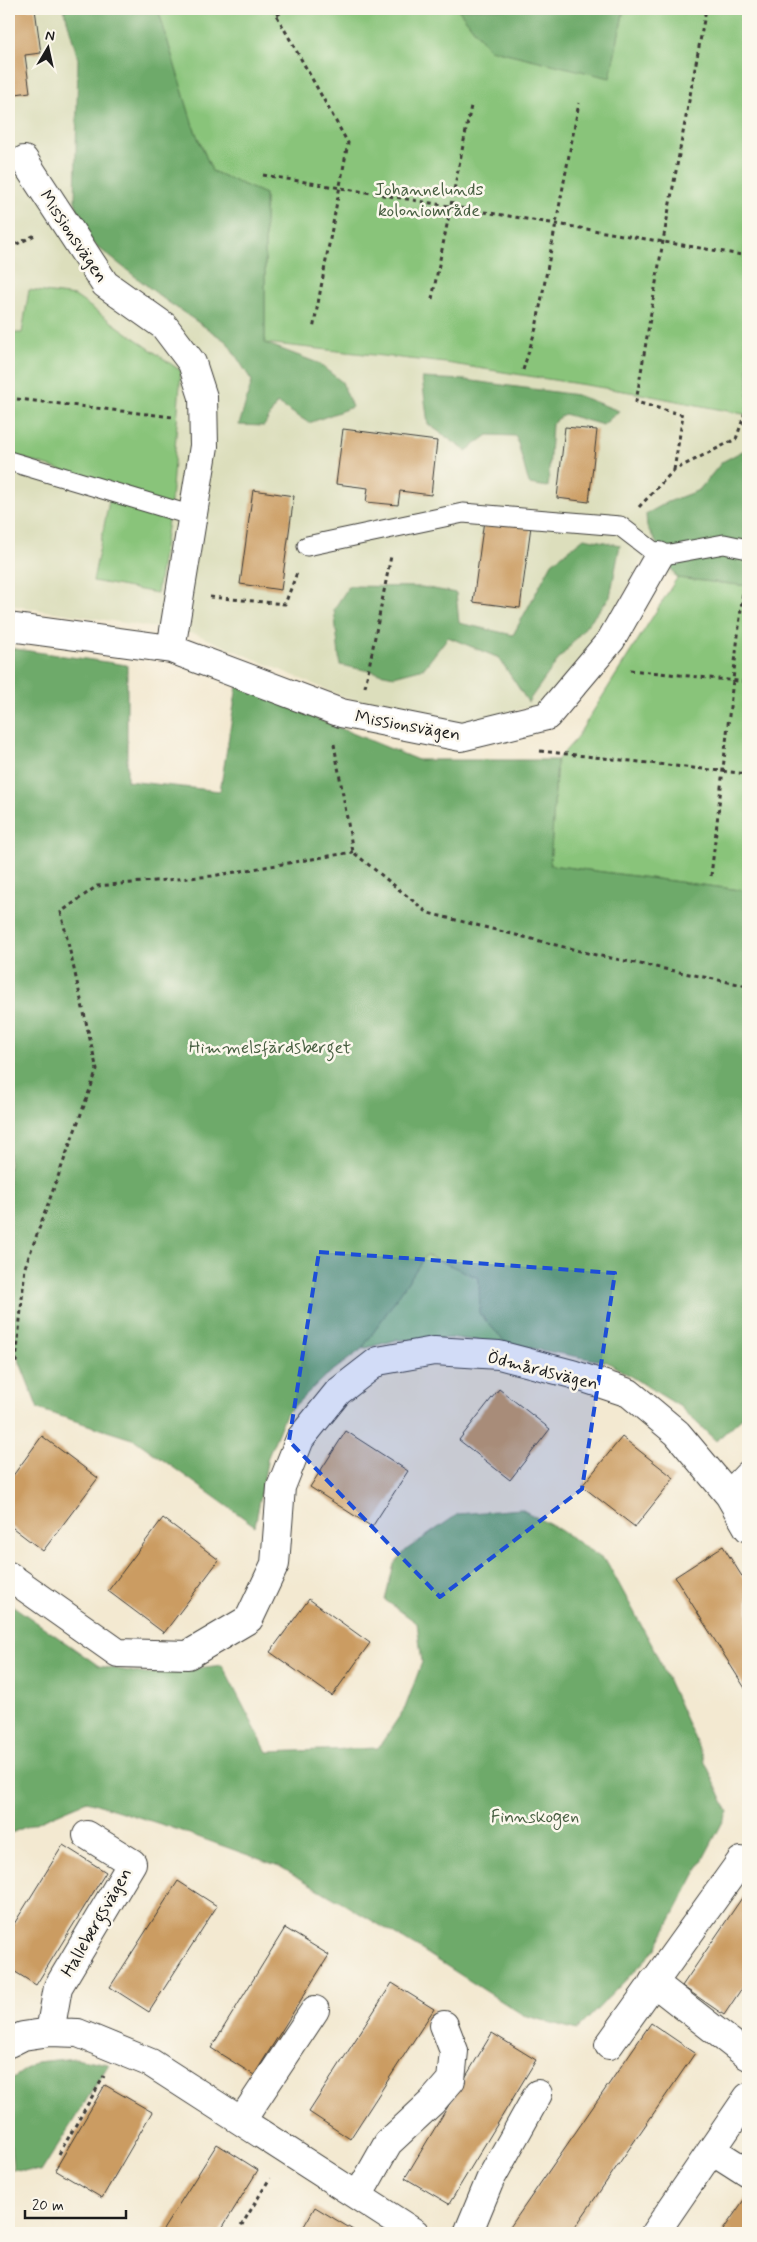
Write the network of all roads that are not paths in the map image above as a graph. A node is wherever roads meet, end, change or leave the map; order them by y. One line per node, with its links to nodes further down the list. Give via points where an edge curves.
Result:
1 (16, 158): 3 (street, Missionsvägen, via 105,284 164,326 192,363 203,397 204,446)
2 (9, 461): 3 (lane)
3 (193, 516): 8 (street, Missionsvägen)
4 (307, 546): 6 (lane, via 463,513 620,526)
5 (748, 549): 6 (lane, via 724,544)
6 (659, 556): 8 (street, Missionsvägen, via 611,640 547,716 461,737 350,715)
7 (9, 627): 8 (street, Missionsvägen)
8 (171, 649)
9 (748, 1474): 10 (street)
10 (729, 1495): 11 (street, Ödmårdsvägen); 12 (street, Ödmårdsvägen, via 677,1434 629,1393 572,1374 499,1356 434,1351 378,1361 338,1392 300,1439 281,1487 275,1564 249,1618 188,1654 118,1653)
11 (748, 1528)
12 (9, 1576)
13 (87, 1835): 18 (street, Hallebergsvägen, via 132,1863 58,1987)
14 (741, 1860): 15 (street)
15 (654, 1982): 20 (street); 21 (street)
16 (315, 2010): 24 (street)
17 (444, 2025): 27 (street, via 454,2051 451,2080 388,2143)
18 (50, 2032): 19 (street, via 22,2036); 24 (street, via 78,2033 151,2063)
19 (9, 2043)
20 (608, 2045)
21 (748, 2056)
22 (538, 2094): 30 (street, via 490,2180)
23 (748, 2097): 25 (street)
24 (242, 2120): 27 (street)
25 (712, 2150): 26 (street); 31 (street)
26 (748, 2173)
27 (358, 2196): 28 (street)
28 (387, 2226): 29 (street)
29 (415, 2233)
30 (468, 2233)
31 (655, 2233)

